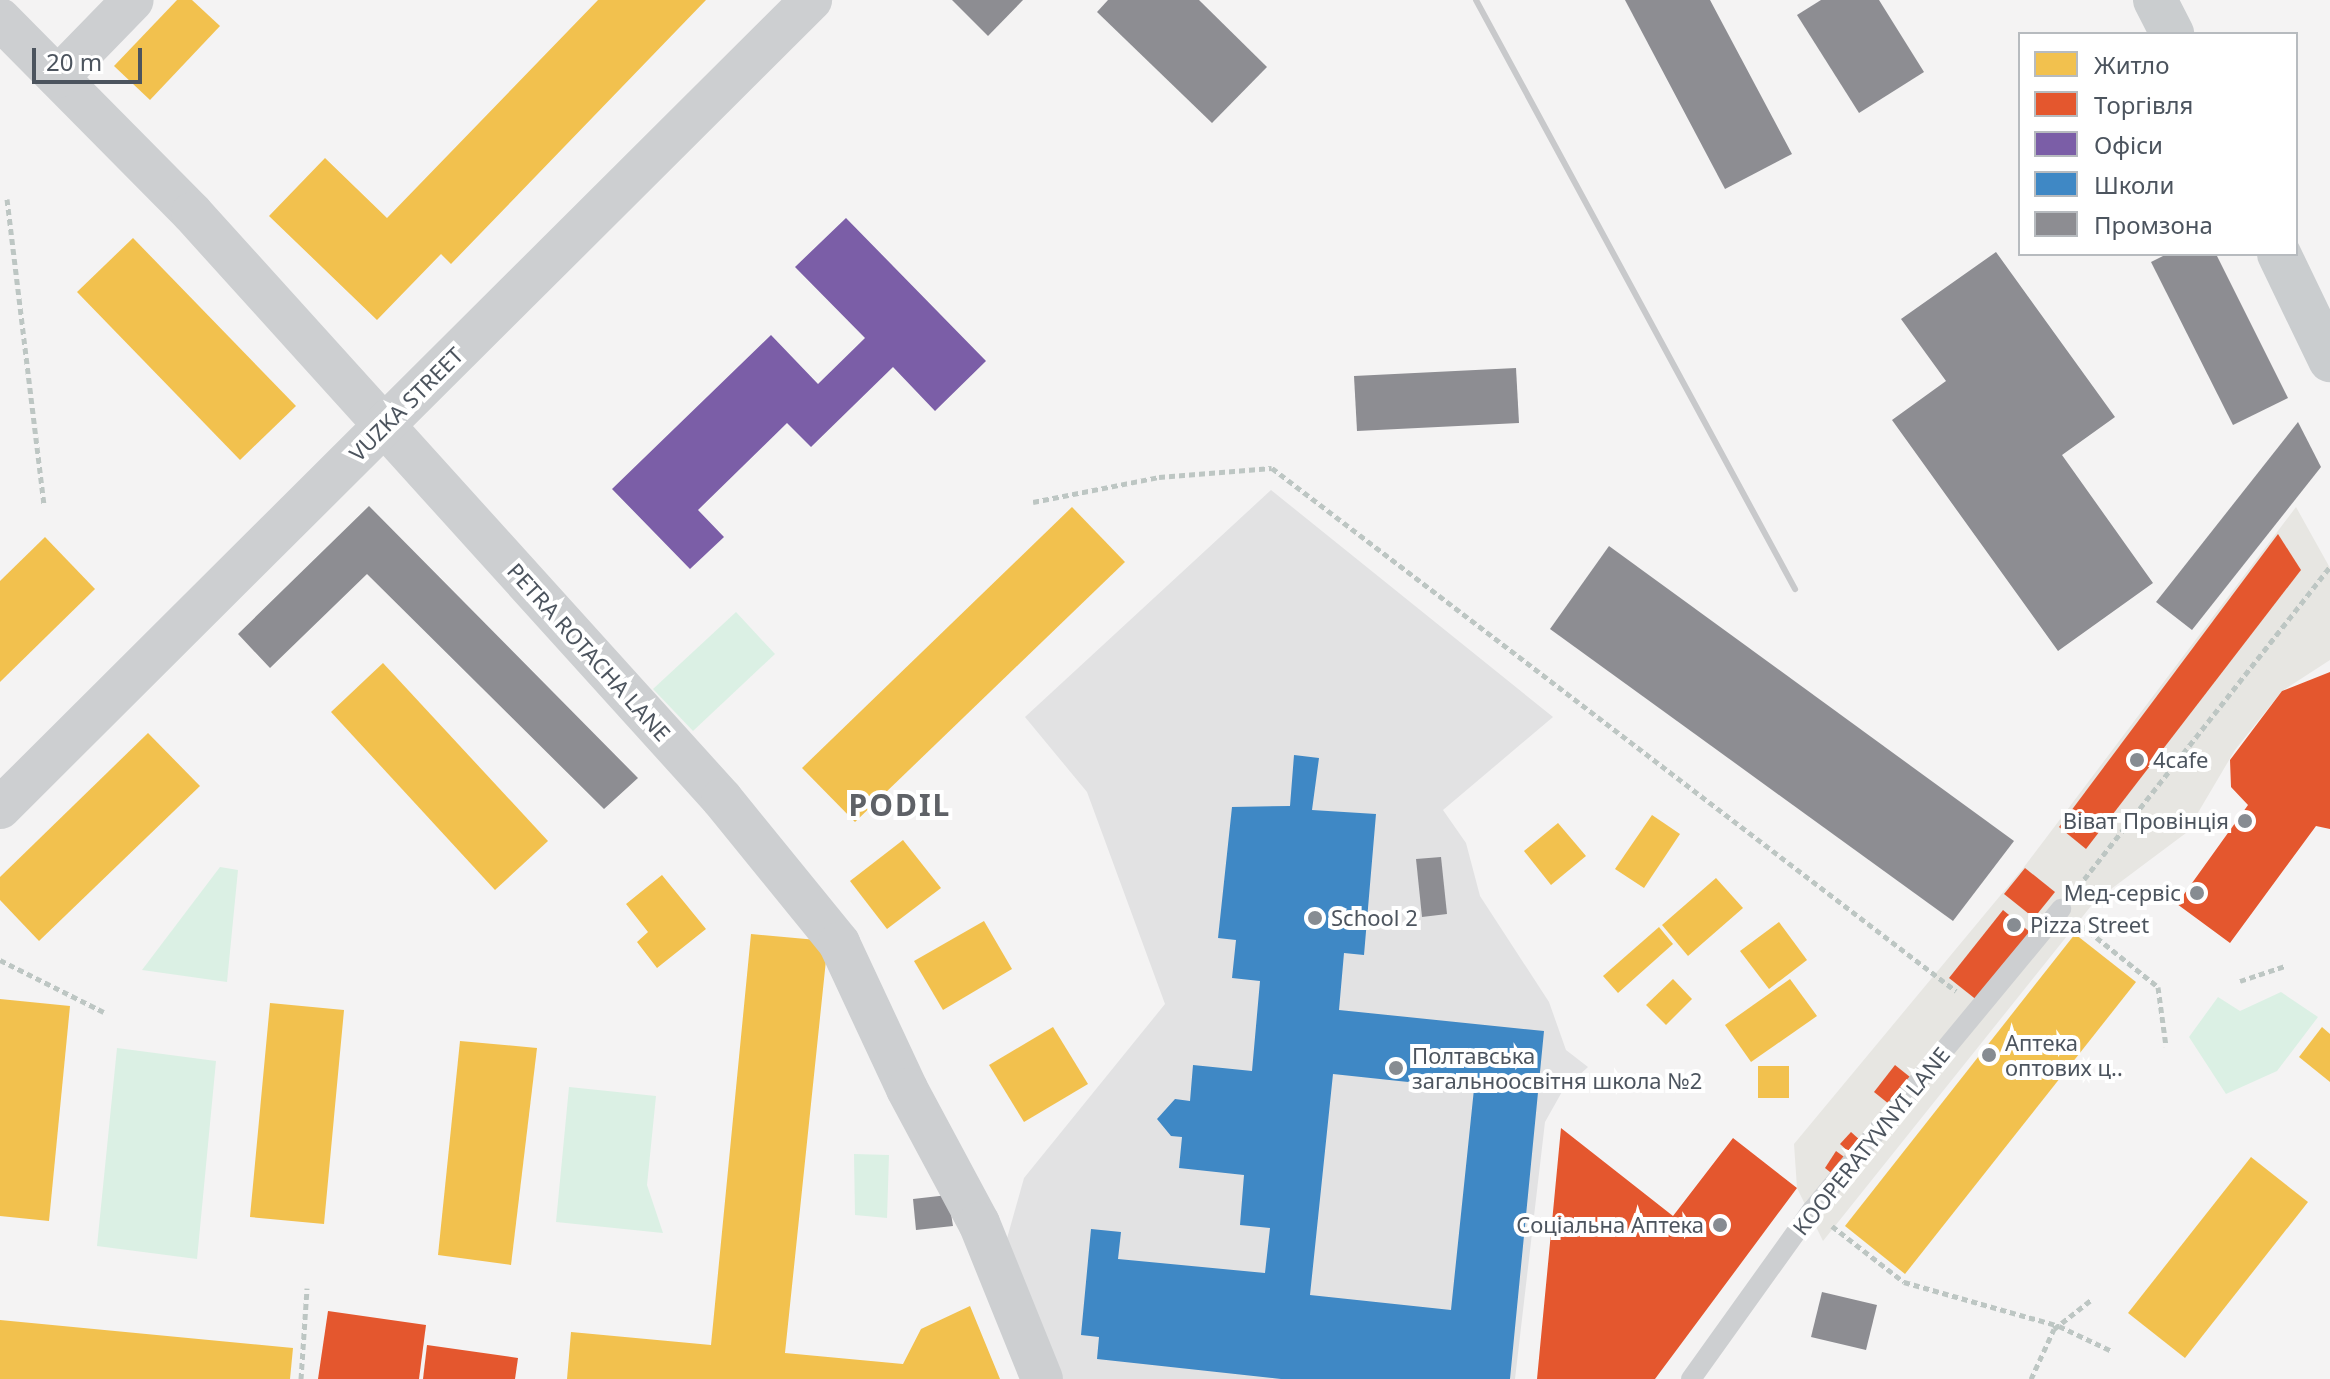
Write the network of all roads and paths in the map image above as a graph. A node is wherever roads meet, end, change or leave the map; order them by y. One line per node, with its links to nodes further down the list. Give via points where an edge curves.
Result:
1 (133, 0): 6 (street)
2 (811, 0): 10 (street, VUZKA STREET)
3 (2155, 0): 5 (main road)
4 (0, 19): 6 (street, PETRA ROTACHA LANE)
5 (2171, 32)
6 (58, 77): 10 (street, PETRA ROTACHA LANE, via 192,213)
7 (7, 199): 12 (path)
8 (2280, 256): 9 (main road)
9 (2330, 360)
10 (384, 426): 14 (street, VUZKA STREET); 28 (street, PETRA ROTACHA LANE, via 722,799 839,943 907,1089 979,1223)
11 (1033, 502): 19 (path, via 1159,477 1272,468)
12 (44, 506)
13 (2330, 567): 15 (path)
14 (0, 808)
15 (2061, 909): 19 (lane, KOOPERATYVNYI LANE); 21 (path, via 2158,987)
16 (0, 960): 20 (path)
17 (2285, 966): 18 (path)
18 (2240, 981)
19 (1979, 1009): 22 (lane, KOOPERATYVNYI LANE)
20 (104, 1012)
21 (2166, 1046)
22 (1812, 1210): 25 (path, via 1904,1282); 29 (lane, KOOPERATYVNYI LANE)
23 (307, 1288): 27 (path)
24 (2091, 1300): 25 (path)
25 (2059, 1326): 26 (path); 30 (path)
26 (2112, 1351)
27 (301, 1379)
28 (1042, 1379)
29 (1691, 1379)
30 (2031, 1379)

